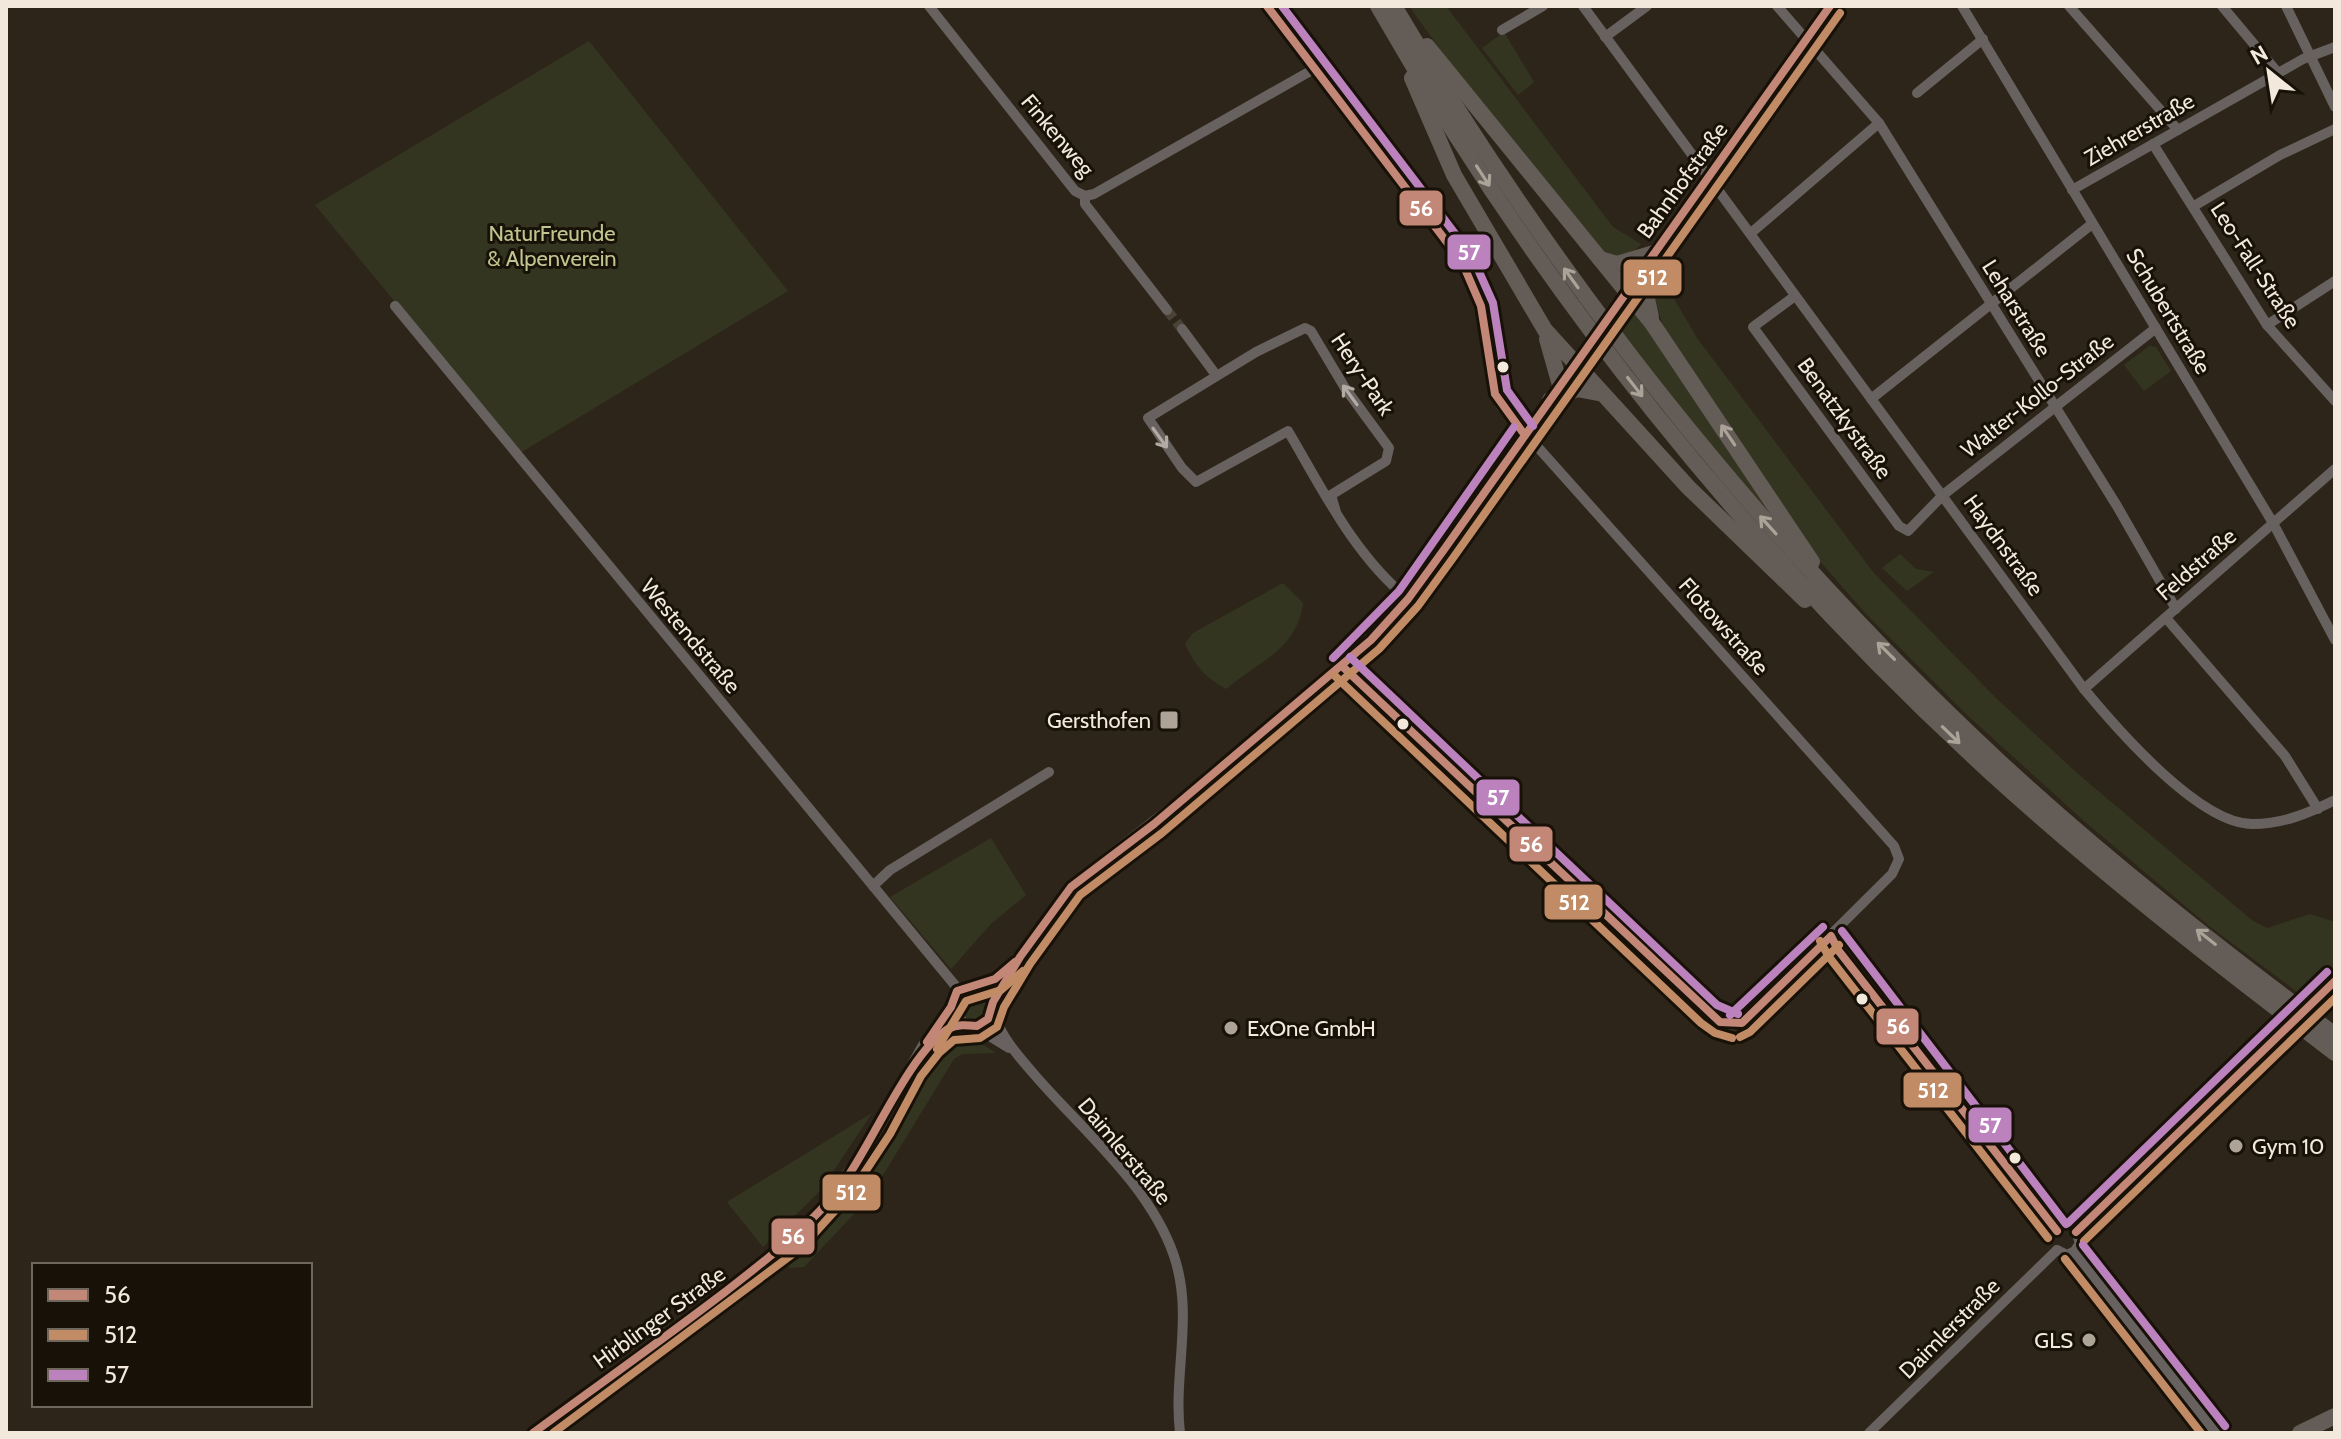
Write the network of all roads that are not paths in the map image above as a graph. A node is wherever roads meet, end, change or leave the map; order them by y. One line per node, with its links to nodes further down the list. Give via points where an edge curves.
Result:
1 (929, 6): 31 (street, Finkenweg, via 1075,191)
2 (1267, 6): 21 (street, Flotowstraße)
3 (1378, 6): 16 (highway)
4 (1394, 6): 36 (highway); 63 (highway, one-way to 4, via 1714,462 1589,303 1472,133)
5 (1543, 6): 14 (street)
6 (1583, 6): 15 (street, Haydnstraße)
7 (1647, 6): 15 (street)
8 (1777, 6): 18 (street, Leharstraße)
9 (1830, 6): 18 (main road, Bahnhofstraße)
10 (1962, 6): 17 (street, Schubertstraße)
11 (2069, 6): 27 (street)
12 (2222, 6): 22 (street)
13 (2286, 6): 20 (street)
14 (1502, 30)
15 (1605, 37): 29 (street, Haydnstraße)
16 (1397, 39): 48 (highway, via 1444,155); 68 (highway, one-way to 68, via 1504,207 1608,352 1747,523)
17 (1983, 39): 23 (street); 30 (street, Schubertstraße)
18 (1806, 40): 25 (street, Leharstraße); 29 (main road, Bahnhofstraße)
19 (2335, 47): 20 (street, Ziehrerstraße)
20 (2311, 57): 22 (street, Ziehrerstraße); 24 (street)
21 (1314, 69): 31 (street, Finkenweg); 57 (street, Flotowstraße, via 1462,262 1481,306 1495,394)
22 (2278, 73): 27 (street, Ziehrerstraße)
23 (1917, 93)
24 (2335, 107)
25 (1879, 123): 34 (street); 41 (street, Leharstraße)
26 (2335, 129): 32 (street)
27 (2178, 130): 28 (street, Ziehrerstraße)
28 (2153, 144): 30 (street, Ziehrerstraße); 32 (street, Leo-Fall-Straße)
29 (1709, 175): 34 (street, Haydnstraße); 35 (main road, Bahnhofstraße)
30 (2072, 190): 33 (street, Schubertstraße)
31 (1085, 196): 43 (street, via 1085,204)
32 (2194, 206): 45 (street, Leo-Fall-Straße)
33 (2092, 224): 41 (street); 46 (street, Schubertstraße)
34 (1751, 233): 39 (street, Haydnstraße)
35 (1654, 253): 36 (highway, via 1617,264); 37 (main road, Bahnhofstraße)
36 (1600, 259): 40 (highway)
37 (1641, 271): 40 (main road, Bahnhofstraße); 44 (highway)
38 (2335, 281): 45 (street)
39 (1795, 296): 53 (street, Haydnstraße); 59 (street, Benatzkystraße, via 1753,327 1894,519 1908,531)
40 (1622, 298): 44 (highway); 49 (main road, Bahnhofstraße, bridge)
41 (1991, 302): 53 (street); 56 (street, Leharstraße)
42 (395, 306): 76 (street, Westendstraße)
43 (1167, 310)
44 (1652, 323): 63 (highway, one-way to 44)
45 (2267, 325): 55 (street, Leo-Fall-Straße)
46 (2156, 328): 56 (street, Walter-Kollo-Straße); 61 (street, Schubertstraße)
47 (1182, 329): 50 (street)
48 (1545, 330): 49 (highway); 51 (highway)
49 (1578, 360): 51 (main road, Bahnhofstraße); 52 (highway)
50 (1216, 375): 60 (street, Hery-Park, one-way to 50, via 1331,495 1381,465 1390,452 1311,331 1300,328); 60 (street, Hery-Park, one-way to 60, via 1148,418 1191,479 1202,481 1288,431)
51 (1560, 385): 54 (main road, Bahnhofstraße)
52 (1598, 393): 54 (highway, via 1577,389); 68 (highway, via 1764,562)
53 (1871, 399): 59 (street, Haydnstraße)
54 (1550, 400): 57 (main road, Bahnhofstraße)
55 (2335, 401)
56 (2054, 406): 59 (street, Walter-Kollo-Straße); 64 (street, Leharstraße)
57 (1524, 434): 62 (main road, Bahnhofstraße); 77 (street, Flotowstraße, via 1894,846 1899,859 1892,874)
58 (2335, 469): 61 (street, Feldstraße)
59 (1943, 495): 70 (street, Haydnstraße)
60 (1336, 512): 62 (street, Hery-Park, via 1369,562)
61 (2273, 523): 64 (street, Feldstraße); 66 (street, Schubertstraße)
62 (1408, 599): 69 (main road, Bahnhofstraße)
63 (1840, 603): 85 (highway, one-way to 63, via 2043,800)
64 (2176, 609): 65 (street, Feldstraße)
65 (2166, 618): 70 (street, Feldstraße); 75 (street, via 2285,756)
66 (2332, 625): 67 (street, Schubertstraße)
67 (2335, 640)
68 (1875, 661): 85 (highway, one-way to 85, via 2075,848)
69 (1342, 666): 71 (main road, Bahnhofstraße); 77 (street, via 1720,1022 1742,1023)
70 (2084, 689): 75 (street, Haydnstraße, via 2136,748 2216,814 2252,825)
71 (1223, 766)
72 (1049, 772): 76 (street, via 890,870)
73 (1200, 786): 78 (main road, Hirblinger Straße, via 1079,880)
74 (2335, 800): 75 (street, Haydnstraße)
75 (2318, 809)
76 (873, 886): 81 (street, Westendstraße)
77 (1831, 936): 88 (street)
78 (1020, 957): 80 (main road, Hirblinger Straße, via 995,979); 83 (main road, Hirblinger Straße)
79 (2335, 981): 89 (street, bridge)
80 (979, 985): 81 (main road, Hirblinger Straße); 83 (main road, via 988,991)
81 (958, 989): 82 (main road, Hirblinger Straße)
82 (951, 1007): 84 (main road); 87 (main road, Hirblinger Straße)
83 (993, 1007): 84 (main road, Hirblinger Straße, via 985,1022); 86 (street, Daimlerstraße)
84 (968, 1025): 86 (street, Daimlerstraße); 87 (main road, Hirblinger Straße, via 940,1035)
85 (2333, 1047)
86 (1014, 1052): 96 (street, Daimlerstraße, via 1145,1202 1167,1238 1184,1308)
87 (911, 1069): 95 (main road, Hirblinger Straße, via 841,1186 794,1238)
88 (2057, 1231): 89 (street); 90 (street)
89 (2076, 1232): 91 (street, via 2080,1243)
90 (2057, 1250): 91 (street); 97 (street, Daimlerstraße)
91 (2074, 1252): 98 (street)
92 (2335, 1407): 94 (highway)
93 (2335, 1416): 94 (highway)
94 (2302, 1432)
95 (533, 1433)
96 (1180, 1433)
97 (1869, 1433)
98 (2216, 1433)

